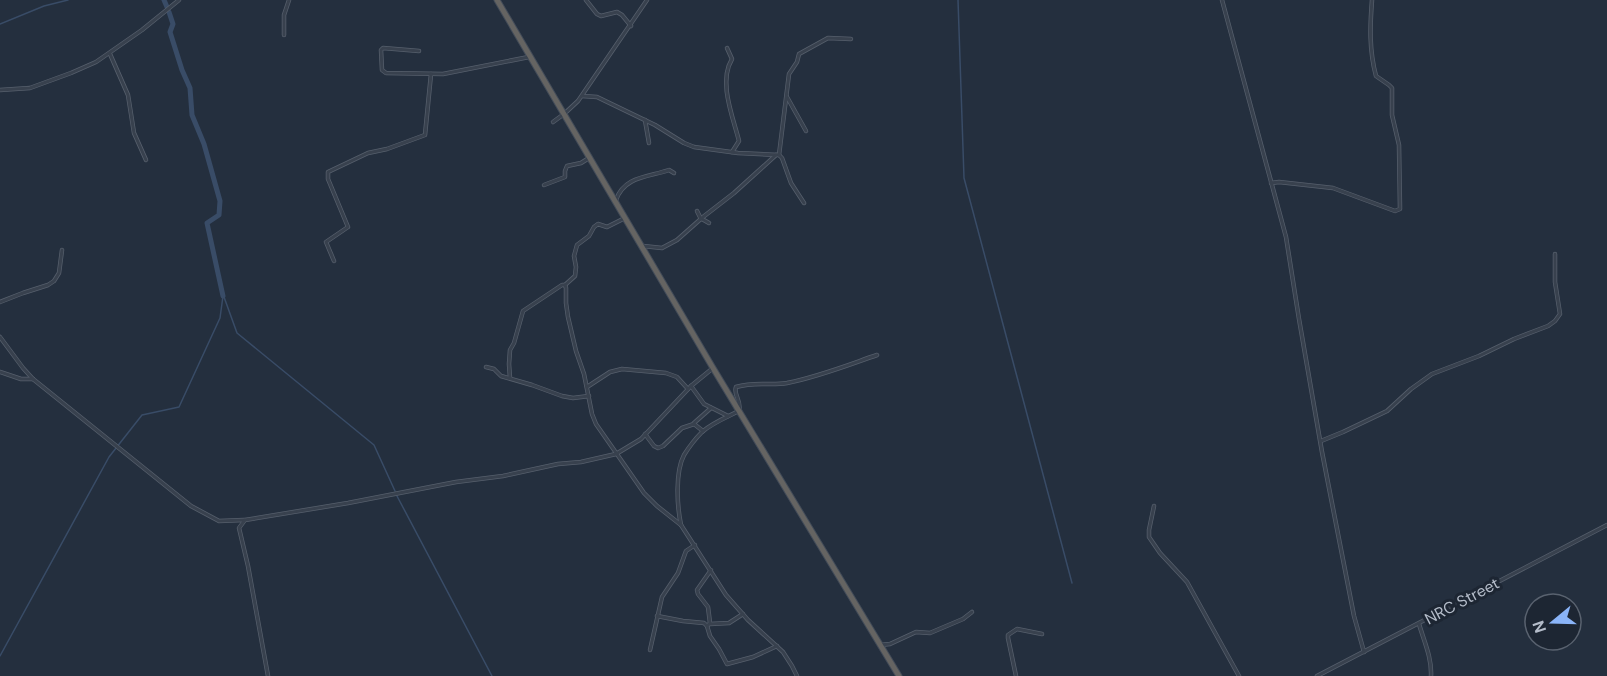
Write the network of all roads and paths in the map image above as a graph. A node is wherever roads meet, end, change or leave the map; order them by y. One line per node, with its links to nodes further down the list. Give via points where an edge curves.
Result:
1 (179, 0): 13 (street)
2 (289, 0): 9 (street)
3 (497, 0): 14 (highway)
4 (586, 0): 8 (street, via 597,14 617,12)
5 (647, 0): 8 (street)
6 (1222, 0): 29 (street)
7 (1372, 0): 29 (street, via 1371,54 1376,76 1392,88 1392,115 1399,145 1400,209 1395,211 1329,187)
8 (630, 26): 18 (street)
9 (284, 36)
10 (851, 39): 17 (street, via 828,38 799,54 789,74)
11 (726, 48): 24 (street, via 732,59 725,84 739,141)
12 (419, 51): 15 (street, via 382,48 382,70)
13 (110, 54): 16 (street, via 30,88); 27 (street, via 128,95 134,133)
14 (531, 57): 15 (street); 19 (highway)
15 (431, 74): 40 (street, via 425,135 368,153 328,172 348,227 326,242)
16 (0, 90)
17 (786, 95): 22 (street); 25 (street)
18 (582, 96): 19 (street); 20 (street, via 597,97)
19 (564, 114): 21 (street); 26 (highway)
20 (645, 120): 23 (street); 24 (street, via 693,147)
21 (553, 122)
22 (806, 131)
23 (649, 143)
24 (732, 152): 25 (street)
25 (778, 155): 32 (street); 35 (street)
26 (589, 158): 30 (street, via 567,166 565,177); 31 (highway)
27 (146, 160)
28 (674, 173): 31 (street, via 669,170 648,174 625,185)
29 (1271, 183): 59 (street, via 1287,244)
30 (544, 185)
31 (615, 201): 34 (highway)
32 (804, 203)
33 (697, 211): 35 (street)
34 (625, 218): 37 (highway); 41 (street, via 607,227 597,225 580,242 575,251 575,276)
35 (701, 219): 36 (street); 37 (street, via 662,248)
36 (709, 223)
37 (641, 245): 46 (highway)
38 (62, 250): 42 (street, via 60,273 54,281)
39 (1555, 254): 59 (street, via 1560,314 1551,324 1437,371 1384,412)
40 (334, 261)
41 (565, 285): 48 (street, via 523,311 510,350); 50 (street, via 568,317)
42 (0, 302)
43 (0, 337): 49 (street)
44 (877, 355): 54 (street, via 803,380 736,387)
45 (486, 367): 48 (street)
46 (713, 368): 51 (street); 54 (highway)
47 (0, 372): 49 (street)
48 (510, 378): 52 (street, via 567,398)
49 (33, 379): 63 (street, via 191,506 216,520)
50 (587, 387): 51 (street, via 622,369 666,373); 52 (street)
51 (690, 388): 53 (street); 58 (street)
52 (589, 396): 60 (street, via 596,424)
53 (711, 408): 55 (street); 56 (street)
54 (739, 411): 55 (street); 75 (highway)
55 (728, 416): 57 (street)
56 (694, 424): 57 (street); 58 (street, via 682,428 660,448)
57 (703, 431): 64 (street, via 682,460 678,490)
58 (645, 434): 60 (street)
59 (1321, 441): 78 (street)
60 (616, 454): 62 (street); 64 (street, via 652,502)
61 (1154, 506): 83 (street, via 1150,539 1187,582)
62 (245, 520): 63 (street); 66 (street)
63 (230, 521): 66 (street)
64 (681, 525): 67 (street)
65 (1607, 525): 72 (street, NRC Street)
66 (239, 528): 79 (street)
67 (695, 545): 68 (street); 71 (street, via 686,551 678,573 662,597)
68 (711, 570): 70 (street); 73 (street, via 697,590 708,607)
69 (972, 612): 75 (street, via 930,633 916,632)
70 (743, 614): 73 (street, via 729,623); 76 (street)
71 (657, 616): 73 (street); 77 (street)
72 (1419, 624): 78 (street, NRC Street); 85 (street)
73 (709, 625): 76 (street, via 710,636 727,664)
74 (1042, 634): 82 (street, via 1017,629 1008,635)
75 (880, 645): 81 (highway)
76 (777, 646): 80 (street)
77 (650, 650)
78 (1364, 652): 84 (street, NRC Street)
79 (268, 676)
80 (797, 676)
81 (899, 676)
82 (1016, 676)
83 (1239, 676)
84 (1317, 676)
85 (1431, 676)

